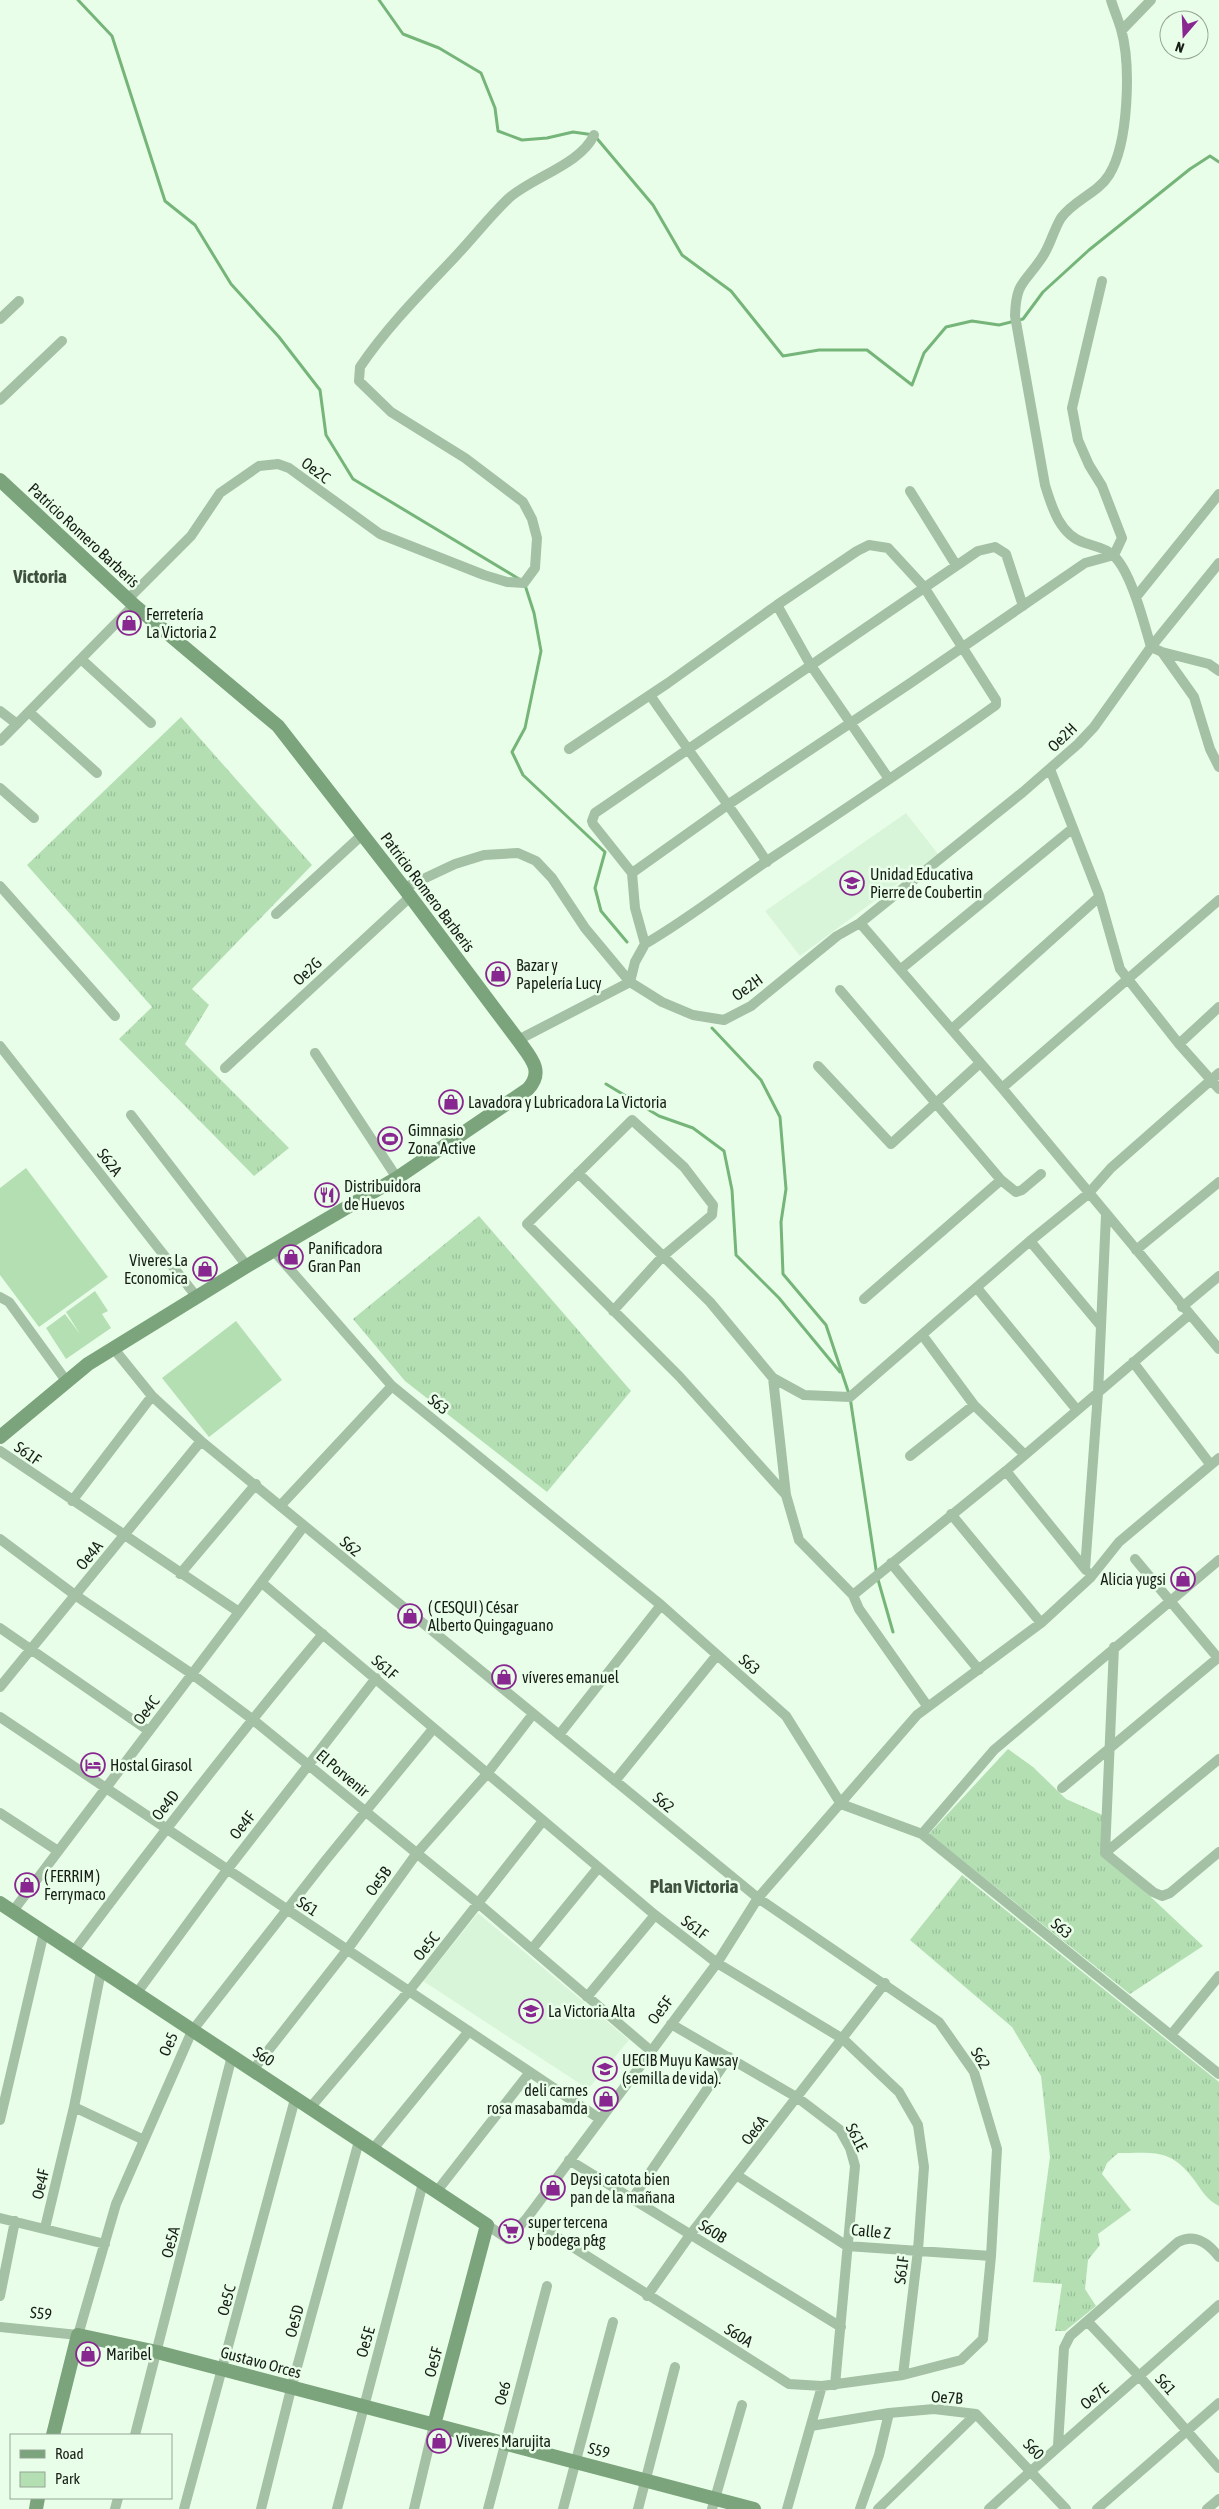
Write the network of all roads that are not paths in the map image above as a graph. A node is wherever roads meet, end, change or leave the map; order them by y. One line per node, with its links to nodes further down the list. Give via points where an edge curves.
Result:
1 (1111, 0): 3 (street)
2 (1151, 0): 3 (street)
3 (1122, 30): 13 (street, via 1127,101 1114,165 1108,176 1062,217 1042,259 1018,288 1015,316 1045,485 1052,508 1069,534)
4 (594, 135): 18 (street, Oe2C, via 575,156 509,199 432,281 360,367 359,381 391,412 465,458 523,502 537,538 535,568 524,582 516,584 484,575 380,534 289,468 268,464 243,475 220,493 191,536)
5 (1102, 281): 13 (street, via 1072,408 1078,440 1105,492 1122,538)
6 (19, 301): 7 (street)
7 (0, 319)
8 (62, 341): 9 (street)
9 (0, 400)
10 (0, 480): 18 (street, Patricio Romero Barberis)
11 (910, 491): 15 (street)
12 (1219, 494): 17 (street)
13 (1114, 555): 17 (street); 20 (street, via 1085,563)
14 (1219, 563): 21 (street, Oe2H)
15 (956, 565): 16 (street); 20 (street, via 978,551 995,547 1006,554)
16 (924, 587): 19 (street, via 888,548 869,545); 22 (street); 25 (street)
17 (1136, 597): 21 (street)
18 (131, 602): 24 (street, Oe2C); 44 (street, Patricio Romero Barberis, via 278,726)
19 (777, 606): 25 (street); 27 (street)
20 (1023, 606): 22 (street)
21 (1151, 647): 23 (street); 37 (street, Oe2H, via 1094,727)
22 (963, 648): 31 (street); 39 (street, via 996,700 996,705)
23 (1162, 652): 26 (street, via 1209,664); 36 (street, via 1194,697)
24 (80, 659): 29 (street, Oe2C); 30 (street)
25 (810, 664): 31 (street); 35 (street)
26 (1219, 671)
27 (650, 695): 34 (street); 35 (street)
28 (0, 710): 32 (street)
29 (28, 712): 32 (street, Oe2C); 38 (street)
30 (151, 723)
31 (852, 723): 39 (street); 41 (street)
32 (17, 724): 33 (street, Oe2C)
33 (0, 742)
34 (569, 749)
35 (687, 749): 41 (street); 46 (street, via 592,817 593,824)
36 (1219, 767)
37 (1050, 769): 43 (street); 52 (street, Oe2H)
38 (97, 773)
39 (890, 780): 45 (street)
40 (0, 788): 42 (street)
41 (730, 804): 45 (street); 46 (street)
42 (34, 818)
43 (1073, 828): 49 (street); 54 (street)
44 (362, 835): 48 (street, Patricio Romero Barberis); 51 (street)
45 (767, 862): 53 (street, via 678,925)
46 (632, 873): 53 (street, via 635,908)
47 (0, 886): 59 (street)
48 (407, 892): 56 (street, Oe2H, via 455,864 484,855 518,853 536,861 552,878 585,928); 61 (street, Patricio Romero Barberis); 67 (street, Oe2G)
49 (1099, 897): 55 (street, via 1115,956); 60 (street)
50 (1219, 900): 55 (street)
51 (276, 914)
52 (860, 923): 54 (street); 56 (street, Oe2H, via 837,936 751,1006 724,1020 693,1015 662,1002)
53 (645, 944): 56 (street, via 635,962)
54 (901, 969): 60 (street)
55 (1127, 979): 62 (street); 69 (street)
56 (630, 982): 61 (street)
57 (840, 990): 71 (street)
58 (1219, 1007): 62 (street)
59 (115, 1016)
60 (952, 1029): 65 (street)
61 (518, 1040): 75 (street, Patricio Romero Barberis, via 536,1065 532,1085)
62 (1179, 1044): 68 (street)
63 (0, 1046): 87 (street, S62A)
64 (315, 1053): 75 (street)
65 (980, 1063): 69 (street); 71 (street)
66 (818, 1066): 71 (street, via 891,1144)
67 (225, 1068)
68 (1215, 1076): 70 (street); 78 (street, via 1111,1168)
69 (1002, 1088): 78 (street)
70 (1219, 1089)
71 (936, 1104): 76 (street)
72 (131, 1115): 84 (street)
73 (578, 1172): 83 (street); 83 (street, via 632,1120 684,1167 714,1205 712,1214); 90 (street, via 527,1224)
74 (1041, 1174): 76 (street, via 1016,1192)
75 (397, 1178): 81 (street, Patricio Romero Barberis)
76 (1000, 1180): 89 (street)
77 (1219, 1182): 82 (street)
78 (1088, 1194): 79 (street); 80 (street)
79 (1106, 1214): 82 (street); 92 (street)
80 (1030, 1240): 86 (street); 92 (street)
81 (273, 1250): 84 (street, Patricio Romero Barberis); 99 (street, S63)
82 (1136, 1250): 91 (street)
83 (662, 1258): 90 (street); 97 (street, via 710,1302)
84 (247, 1266): 87 (street, Patricio Romero Barberis)
85 (1219, 1276): 91 (street)
86 (977, 1288): 93 (street); 103 (street)
87 (196, 1296): 94 (street, Patricio Romero Barberis)
88 (0, 1297): 98 (street, via 9,1302)
89 (864, 1298)
90 (613, 1311): 112 (street, via 679,1376)
91 (1186, 1311): 95 (street); 96 (street)
92 (1101, 1326): 100 (street)
93 (923, 1336): 97 (street, via 850,1397 804,1395); 102 (street)
94 (114, 1349): 98 (street, Patricio Romero Barberis); 101 (street, S62)
95 (1219, 1349)
96 (1133, 1362): 100 (street); 109 (street)
97 (773, 1378): 112 (street)
98 (66, 1382): 104 (street, Patricio Romero Barberis)
99 (392, 1386): 114 (street); 128 (street, S63)
100 (1098, 1393): 103 (street); 122 (street)
101 (152, 1396): 105 (street, S62); 113 (street)
102 (974, 1405): 107 (street); 108 (street)
103 (1077, 1410): 107 (street)
104 (0, 1437)
105 (201, 1441): 111 (street, S62); 117 (street, Oe4A)
106 (0, 1451): 113 (street, S61F)
107 (1024, 1454): 110 (street)
108 (910, 1456)
109 (1215, 1461): 122 (street, Oe5F, via 1119,1542)
110 (1006, 1471): 115 (street); 122 (street)
111 (256, 1484): 114 (street, S62); 123 (street)
112 (786, 1495): 125 (street, via 798,1540)
113 (72, 1501): 117 (street, S61F)
114 (280, 1505): 116 (street, S62)
115 (951, 1514): 121 (street); 130 (street)
116 (304, 1526): 124 (street, Oe4C); 142 (street, S62)
117 (123, 1536): 123 (street, S61F); 126 (street, Oe4A)
118 (0, 1539): 126 (street, El Porvenir)
119 (1135, 1558): 127 (street)
120 (1219, 1560): 127 (street)
121 (891, 1564): 125 (street); 137 (street)
122 (1088, 1573): 130 (street, Oe5F)
123 (180, 1574): 129 (street, S61F)
124 (262, 1583): 129 (street, Oe4C); 132 (street, S61F)
125 (853, 1594): 141 (street, via 859,1609)
126 (75, 1595): 134 (street, Oe4A); 138 (street, El Porvenir)
127 (1171, 1600): 133 (street); 136 (street)
128 (661, 1605): 135 (street, S63); 147 (street)
129 (239, 1612): 138 (street, Oe4C)
130 (1041, 1623): 137 (street, Oe5F)
131 (0, 1628): 134 (street)
132 (323, 1634): 139 (street, S61F); 144 (street, Oe4D)
133 (1114, 1647): 148 (street); 160 (street, via 994,1750)
134 (31, 1650): 140 (street, Oe4A); 146 (street)
135 (717, 1656): 152 (street); 155 (street, S63, via 786,1716)
136 (1218, 1658): 148 (street)
137 (979, 1670): 141 (street, Oe5F)
138 (192, 1674): 144 (street, El Porvenir); 146 (street, Oe4C)
139 (376, 1678): 145 (street, S61F); 150 (street, Oe4F)
140 (0, 1687)
141 (928, 1707): 155 (street, Oe5F, via 917,1715)
142 (533, 1714): 147 (street, S62); 151 (street, Oe5B)
143 (0, 1717): 153 (street, S61)
144 (252, 1719): 150 (street, El Porvenir); 159 (street, Oe4D)
145 (434, 1729): 151 (street, S61F); 156 (street, Oe5)
146 (149, 1731): 153 (street, Oe4C)
147 (558, 1735): 152 (street, S62)
148 (1110, 1747): 154 (street); 164 (street)
149 (1219, 1759): 164 (street)
150 (309, 1764): 156 (street, El Porvenir); 166 (street, Oe4F)
151 (486, 1774): 158 (street, S61F); 163 (street, Oe5B)
152 (615, 1781): 167 (street, S62)
153 (106, 1788): 159 (street, S61); 161 (street, Oe4C)
154 (1062, 1788)
155 (841, 1804): 160 (street, S63); 167 (street, Oe5F)
156 (365, 1811): 163 (street, El Porvenir); 170 (street, Oe5)
157 (0, 1813): 161 (street)
158 (542, 1822): 165 (street, S61F); 169 (street, Oe5C)
159 (165, 1829): 166 (street, S61); 176 (street, Oe4D)
160 (922, 1834): 187 (street, S63)
161 (58, 1851): 171 (street, Oe4C)
162 (1219, 1852): 164 (street, via 1170,1894 1162,1896)
163 (417, 1853): 169 (street, El Porvenir); 175 (street, Oe5B)
164 (1105, 1854)
165 (598, 1868): 172 (street, S61F); 174 (street)
166 (227, 1870): 170 (street, S61); 182 (street, Oe4F)
167 (758, 1898): 177 (street, Oe5F); 180 (street, S62)
168 (0, 1903): 171 (street, S60)
169 (479, 1904): 174 (street, El Porvenir); 181 (street, Oe5C)
170 (287, 1910): 175 (street, S61); 185 (street, Oe5)
171 (13, 1911): 173 (street, S60)
172 (655, 1915): 177 (street, S61F); 183 (street)
173 (44, 1932): 176 (street, S60); 200 (street)
174 (532, 1949): 183 (street, El Porvenir)
175 (347, 1950): 181 (street, S61); 192 (street, Oe5B)
176 (73, 1952): 178 (street, S60)
177 (717, 1963): 184 (street, Oe5F); 188 (street, S61F)
178 (100, 1971): 182 (street, S60); 197 (street, Oe4F)
179 (1219, 1976): 187 (street)
180 (885, 1983): 188 (street, Oe6A); 219 (street, S62, via 939,2022 974,2072 997,2149)
181 (409, 1991): 186 (street, S61); 198 (street, Oe5C)
182 (136, 1994): 185 (street, S60)
183 (588, 1998): 189 (street, El Porvenir)
184 (671, 2024): 189 (street, Oe5F); 191 (street, S61E)
185 (192, 2031): 190 (street, S60); 201 (street, Oe5)
186 (469, 2031): 193 (street, S61); 203 (street)
187 (1171, 2035): 194 (street, S63)
188 (843, 2039): 195 (street, Oe6A); 218 (street, S61F, via 900,2092 918,2126 924,2167)
189 (651, 2051): 199 (street, Oe5F)
190 (232, 2056): 192 (street, S60); 230 (street, Oe5A)
191 (729, 2057): 195 (street, S61E); 208 (street)
192 (253, 2070): 196 (street, S60)
193 (530, 2072): 199 (street, S61); 207 (street)
194 (1219, 2074)
195 (798, 2098): 205 (street, Oe6A); 217 (street, S61E, via 840,2130 850,2148 855,2166)
196 (295, 2099): 198 (street, S60); 233 (street, Oe5C)
197 (74, 2107): 201 (street); 213 (street, Oe4F)
198 (310, 2108): 202 (street, S60)
199 (600, 2119): 204 (street, Oe5F)
200 (0, 2120)
201 (144, 2140): 216 (street, Oe5, via 116,2204)
202 (360, 2141): 203 (street, S60); 238 (street, Oe5D)
203 (373, 2149): 206 (street, S60)
204 (569, 2160): 208 (street, S60B); 210 (street, Oe5F)
205 (738, 2176): 214 (street, Oe6A); 217 (street, Calle Z)
206 (423, 2182): 207 (street, S60); 241 (street, Oe5E)
207 (437, 2191): 212 (street, S60)
208 (632, 2199): 214 (street, S60B)
209 (0, 2218): 211 (street)
210 (527, 2218): 215 (street, Oe5F); 223 (street, S60A)
211 (15, 2221): 213 (street); 222 (street)
212 (488, 2225): 215 (street, S60); 244 (street, Oe5F)
213 (45, 2228): 216 (street)
214 (690, 2235): 223 (street, Oe6A); 228 (street, S60B)
215 (508, 2239)
216 (105, 2244): 229 (street, Oe5)
217 (847, 2246): 218 (street, Calle Z); 228 (street, S61E)
218 (918, 2250): 219 (street, Calle Z); 234 (street, S61F)
219 (991, 2256): 231 (street, S62, via 983,2339)
220 (1219, 2257): 226 (street, via 1209,2245 1194,2239 1178,2242)
221 (547, 2286): 249 (street, Oe6)
222 (0, 2296)
223 (647, 2296): 237 (street, S60A, via 789,2384)
224 (1219, 2305): 235 (street, Oe7E)
225 (613, 2322): 251 (street)
226 (1088, 2322): 235 (street, S61); 250 (street, via 1070,2336 1064,2348)
227 (0, 2327): 229 (street, S59)
228 (841, 2327): 236 (street, S61E)
229 (78, 2335): 230 (street, Gustavo Orces); 247 (street, Oe5)
230 (157, 2352): 233 (street, Gustavo Orces); 248 (street, Oe5A)
231 (961, 2360): 234 (street, S60A)
232 (675, 2367): 254 (street)
233 (222, 2370): 238 (street, Gustavo Orces); 257 (street, Oe5C)
234 (903, 2375): 236 (street, S60A)
235 (1140, 2377): 246 (street, S61); 250 (street, Oe7E)
236 (835, 2385): 237 (street, S60A)
237 (822, 2386): 245 (street)
238 (291, 2389): 241 (street, Gustavo Orces); 258 (street, Oe5D)
239 (1219, 2403): 246 (street)
240 (742, 2405): 256 (street)
241 (362, 2407): 244 (street, Gustavo Orces); 259 (street, Oe5E)
242 (889, 2413): 243 (street, Oe7B, via 934,2409); 245 (street, Oe7B); 266 (street, via 879,2455)
243 (976, 2414): 253 (street, S60); 267 (street, Oe7B)
244 (434, 2425): 249 (street, S59); 260 (street, Oe5F)
245 (811, 2426): 265 (street)
246 (1187, 2431): 252 (street, S61); 270 (street)
247 (53, 2434)
248 (135, 2434)
249 (504, 2443): 251 (street, S59); 261 (street, Oe6)
250 (1058, 2446): 253 (street, Oe7E)
251 (576, 2462): 254 (street, S59); 262 (street)
252 (1219, 2468)
253 (1031, 2470): 268 (street, Oe7E); 269 (street, S60)
254 (645, 2481): 256 (street, S59); 263 (street)
255 (1219, 2499): 271 (street)
256 (713, 2504): 264 (street, S59)
257 (184, 2509)
258 (261, 2509)
259 (337, 2509)
260 (414, 2509)
261 (488, 2509)
262 (563, 2509)
263 (638, 2509)
264 (754, 2509)
265 (787, 2509)
266 (860, 2509)
267 (878, 2509)
268 (989, 2509)
269 (1066, 2509)
270 (1097, 2509)
271 (1207, 2509)

